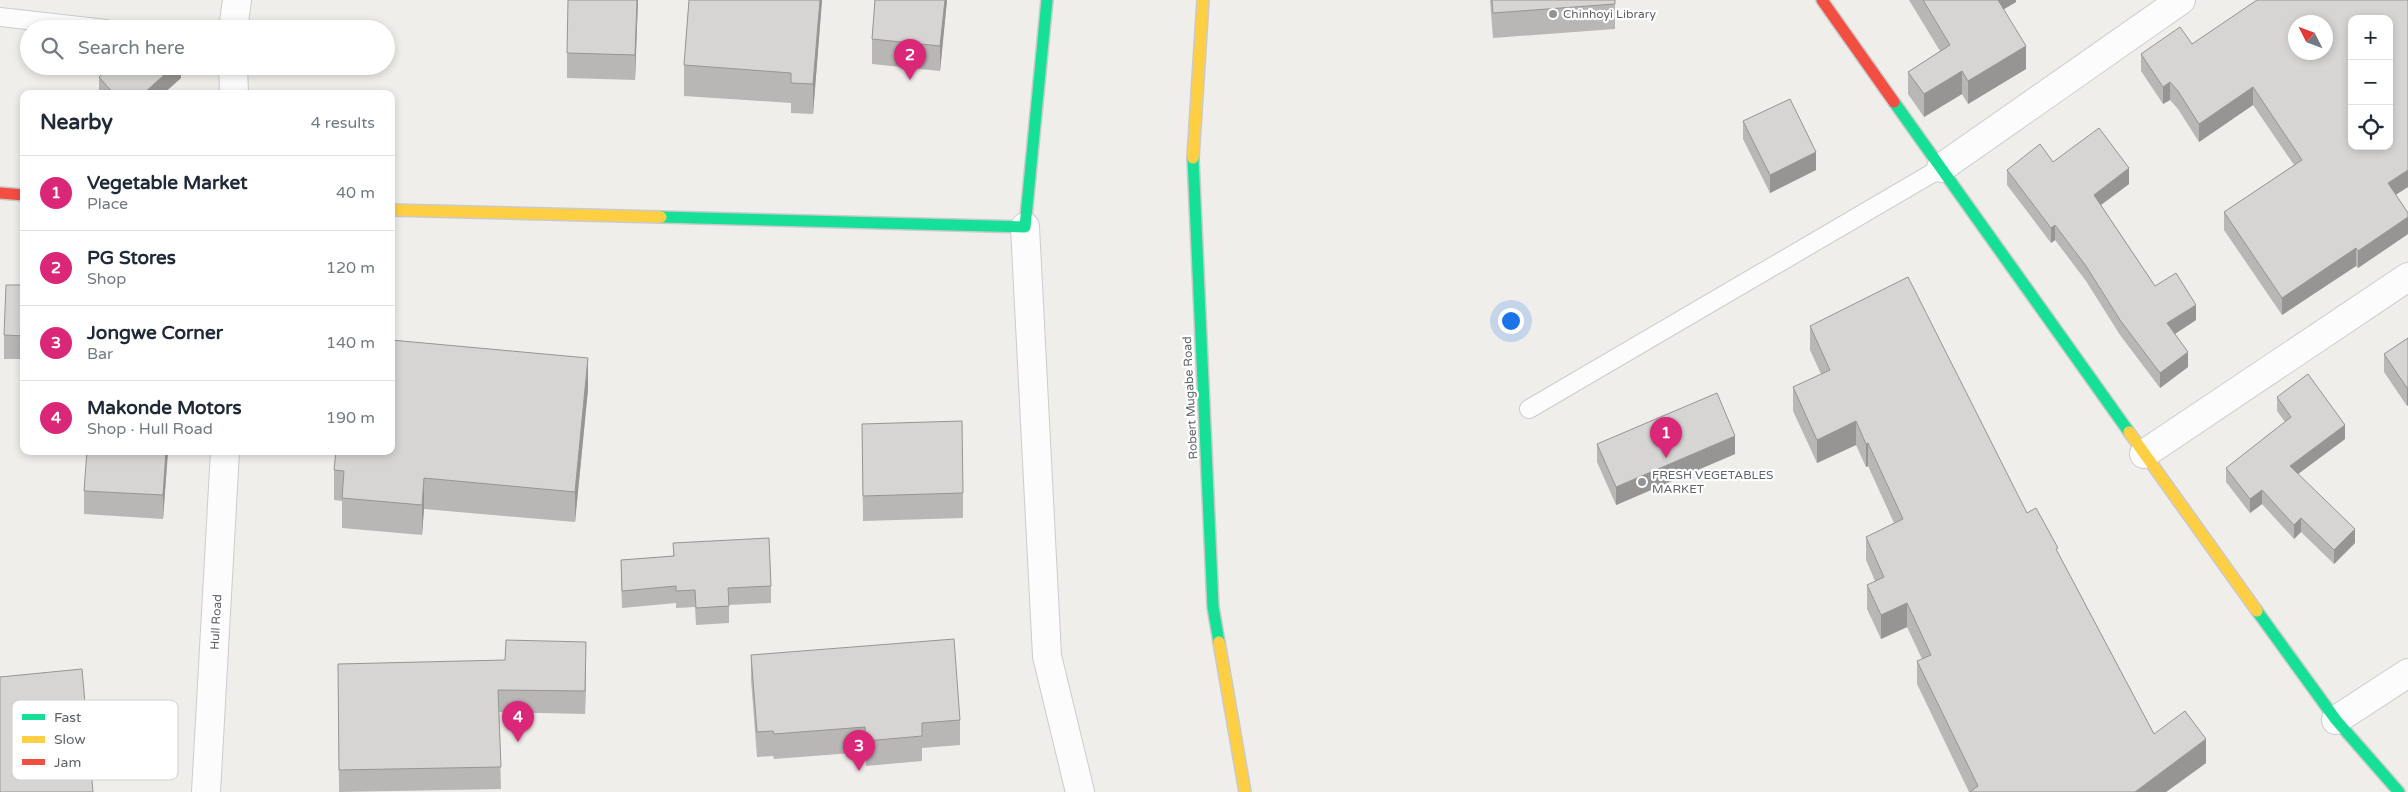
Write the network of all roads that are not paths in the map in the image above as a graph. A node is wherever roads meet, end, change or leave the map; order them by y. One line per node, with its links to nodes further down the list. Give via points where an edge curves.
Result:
1 (237, 0): 8 (street)
2 (1047, 0): 15 (street)
3 (1203, 0): 24 (street, Robert Mugabe Road, via 1194,163 1213,607)
4 (1822, 0): 11 (street)
5 (2181, 0): 11 (street)
6 (0, 17): 7 (lane)
7 (26, 20)
8 (235, 20)
9 (233, 75): 10 (street)
10 (234, 90)
11 (1941, 168): 17 (lane); 18 (street)
12 (0, 193): 13 (street)
13 (20, 195)
14 (395, 210): 15 (street)
15 (1026, 227): 23 (street, via 1047,656)
16 (2408, 277): 18 (street)
17 (1529, 409)
18 (2144, 454): 21 (street)
19 (226, 455): 22 (street, Hull Road)
20 (2408, 673): 21 (street)
21 (2336, 720): 25 (street)
22 (206, 792)
23 (1080, 792)
24 (1245, 792)
25 (2399, 792)

